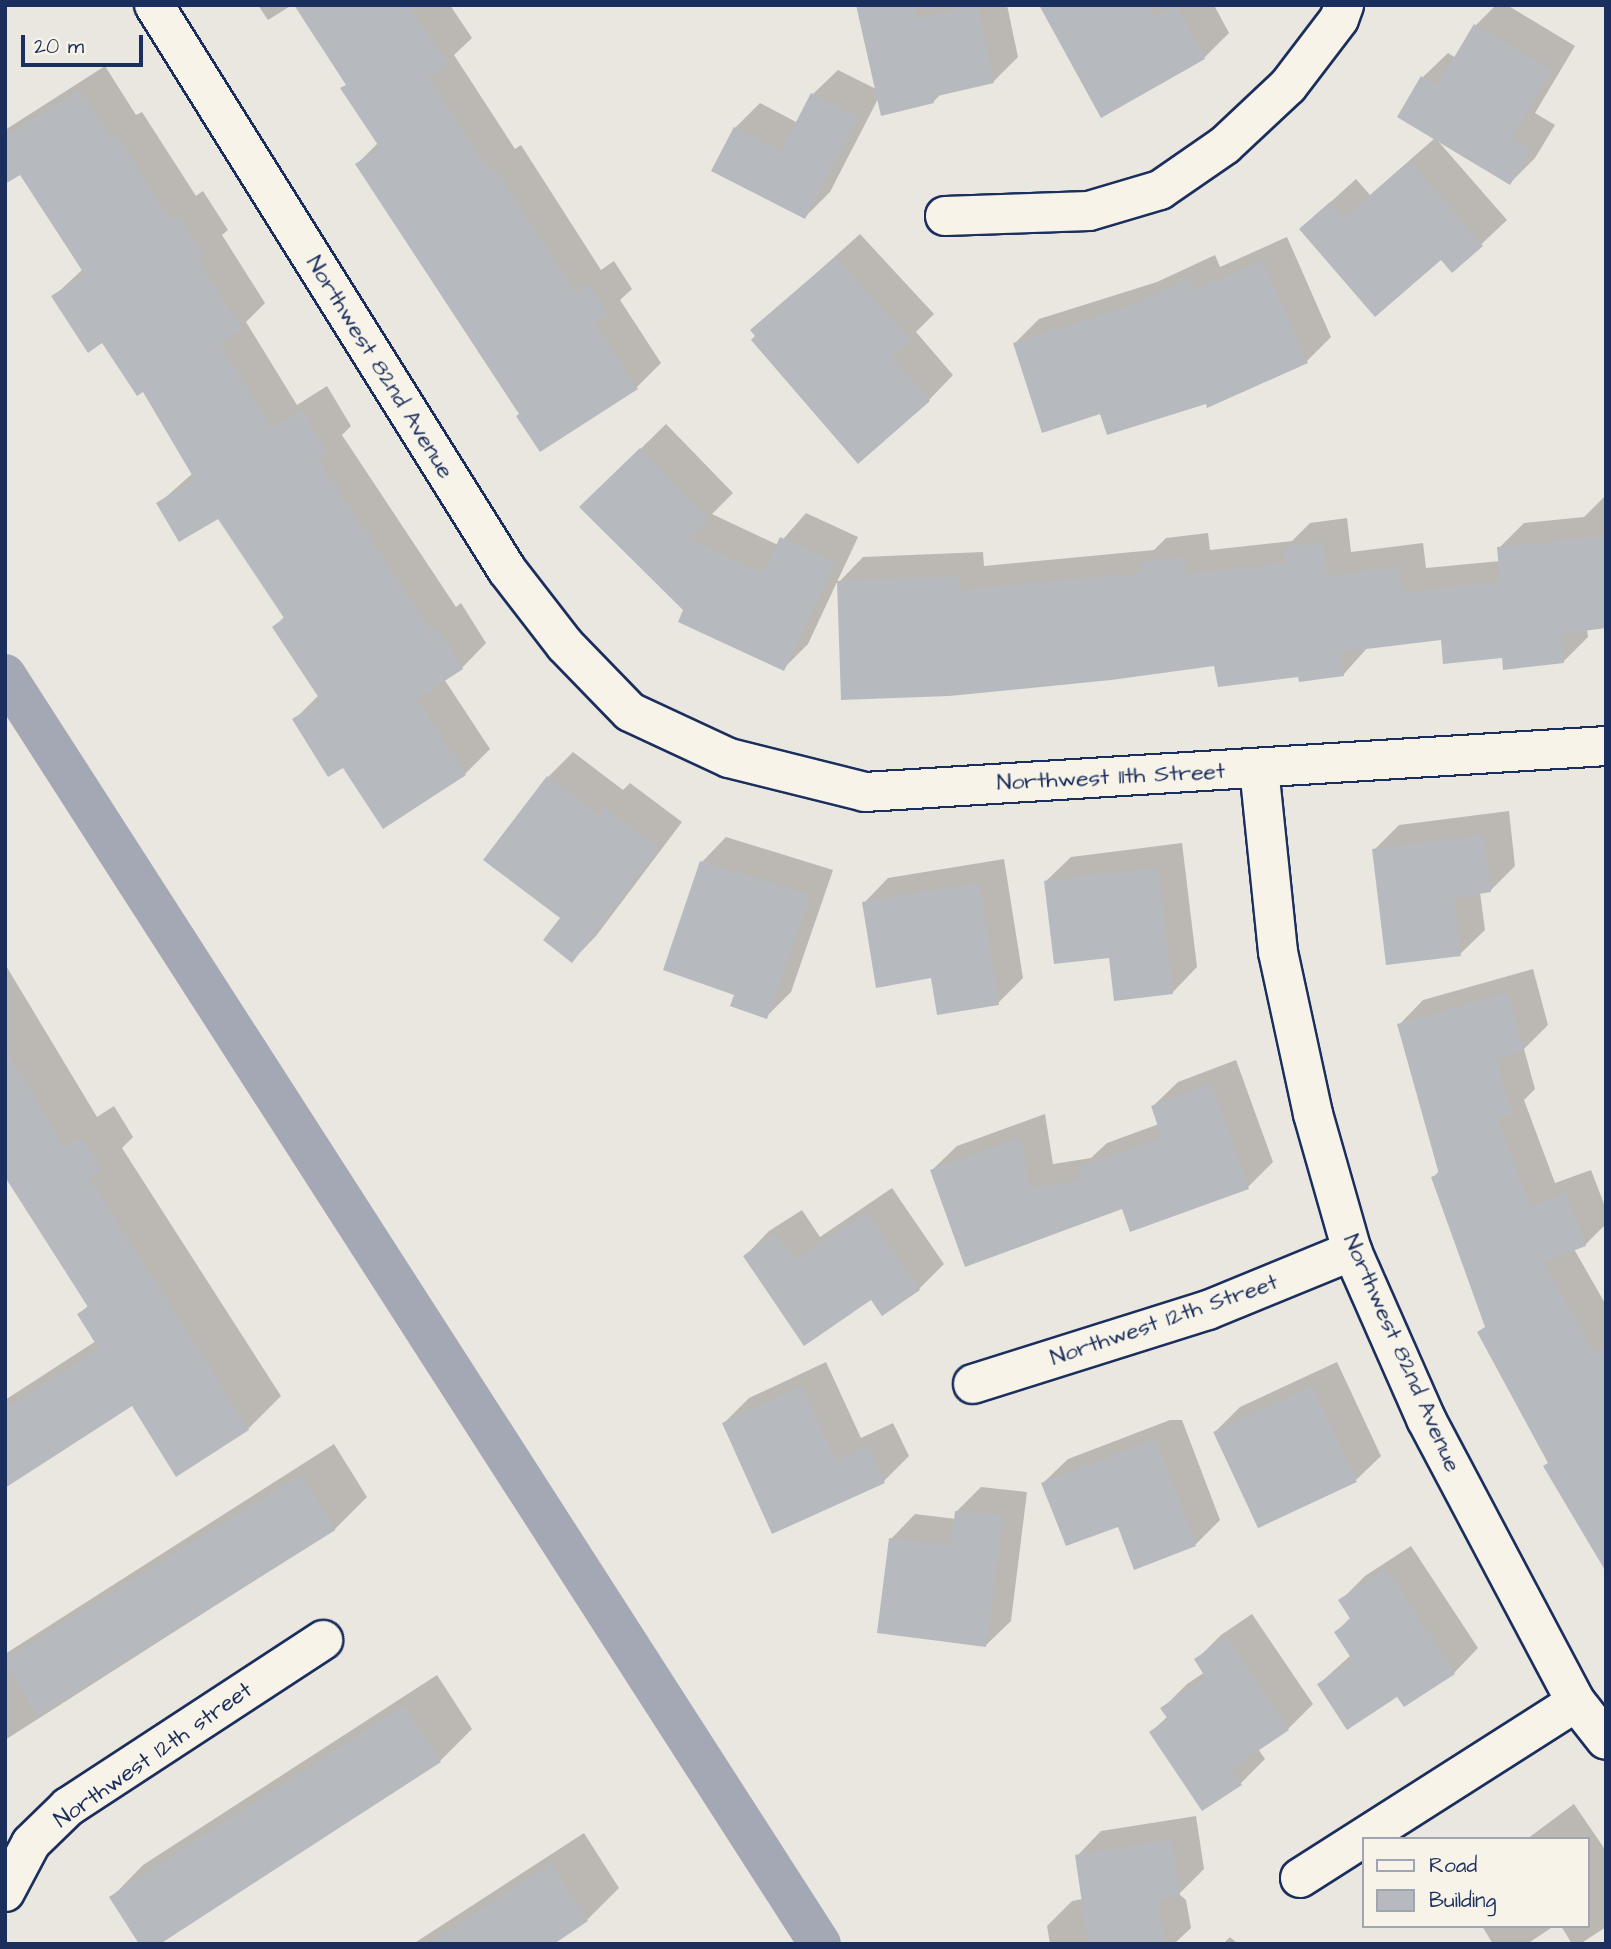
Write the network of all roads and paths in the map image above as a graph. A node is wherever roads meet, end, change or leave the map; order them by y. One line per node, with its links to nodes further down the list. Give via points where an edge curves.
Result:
1 (154, 5): 4 (street, Northwest 82nd Avenue, via 507,570 565,645)
2 (1345, 5): 3 (street, via 1288,86 1225,145 1160,190 1088,211)
3 (945, 216)
4 (630, 712): 6 (street, Northwest 11th Street, via 729,758 865,792)
5 (1606, 746): 6 (street, Northwest 11th Street)
6 (1259, 768): 7 (street, Northwest 82nd Avenue, via 1278,952 1313,1114)
7 (1352, 1251): 8 (street, Northwest 12th Street, via 1208,1310); 10 (street, Northwest 82nd Avenue, via 1426,1419)
8 (973, 1384)
9 (323, 1640): 15 (street, Northwest 12th street, via 68,1807 31,1843)
10 (1576, 1702): 11 (street, Northwest 82nd Avenue); 12 (street)
11 (1606, 1740)
12 (1364, 1837)
13 (1362, 1838): 14 (street)
14 (1300, 1878)
15 (5, 1892)

